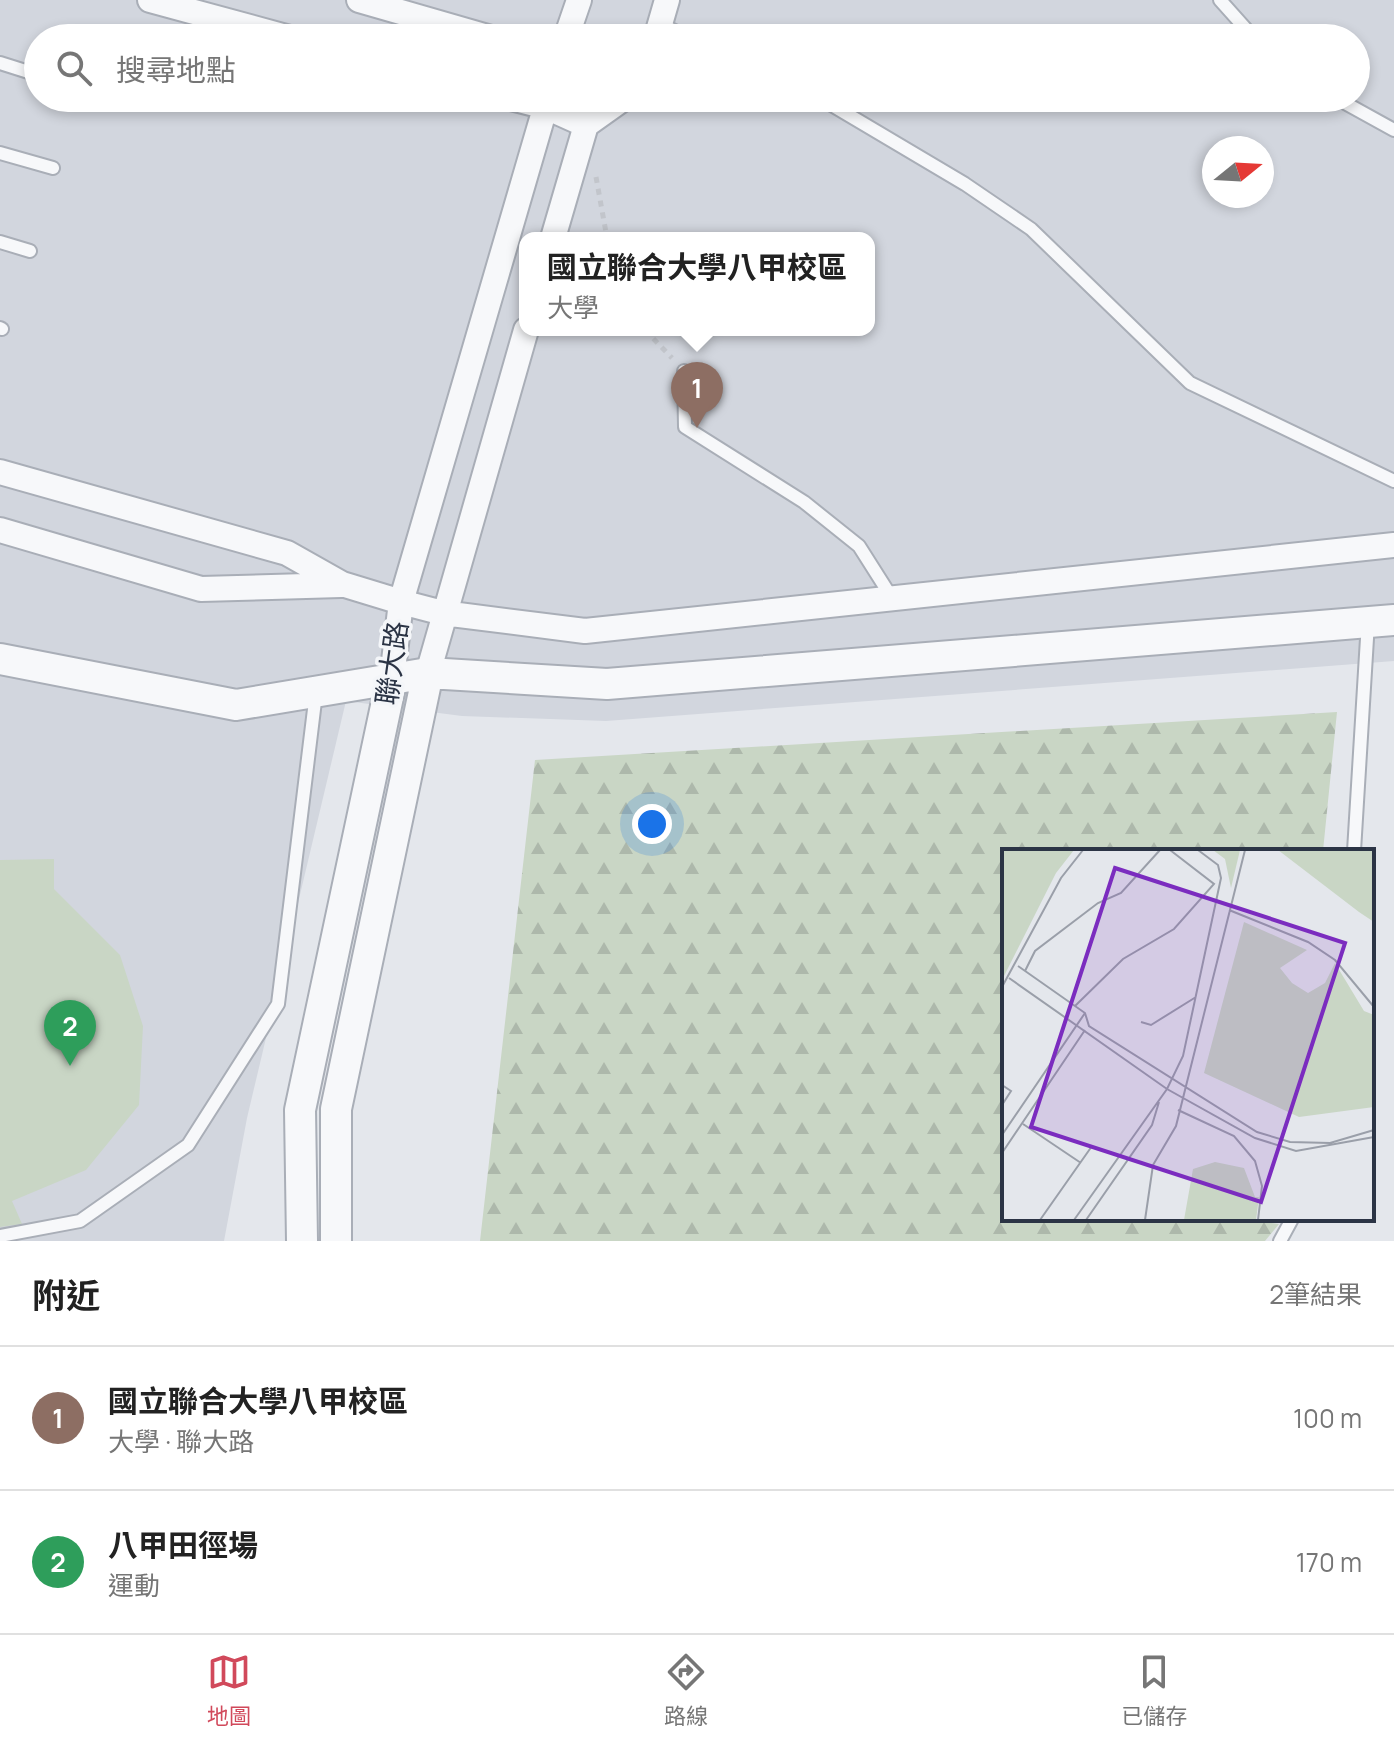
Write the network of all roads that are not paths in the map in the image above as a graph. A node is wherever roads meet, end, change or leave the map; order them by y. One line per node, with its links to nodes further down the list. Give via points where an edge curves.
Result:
1 (150, 0): 6 (street)
2 (359, 0): 7 (street)
3 (579, 0): 8 (street)
4 (667, 0): 9 (street)
5 (1220, 0): 10 (lane)
6 (238, 24)
7 (442, 24)
8 (571, 24)
9 (660, 24)
10 (1241, 24)
11 (0, 63): 12 (lane)
12 (24, 71)
13 (544, 112): 33 (street, 聯大路)
14 (563, 112): 18 (street)
15 (604, 112): 18 (street)
16 (844, 112): 28 (lane, via 1031,229 1190,383)
17 (1361, 112): 19 (lane)
18 (586, 125): 22 (street)
19 (1394, 130)
20 (0, 153): 21 (lane)
21 (53, 168)
22 (555, 232)
23 (0, 242): 24 (lane)
24 (30, 251)
25 (524, 336): 34 (street, 聯大路)
26 (684, 371): 32 (lane, via 685,427 804,502 859,546)
27 (0, 472): 31 (street, via 287,553)
28 (1394, 481)
29 (0, 530): 31 (street, via 201,589)
30 (1394, 545): 32 (street)
31 (342, 584): 33 (street)
32 (892, 598): 34 (street, via 585,631)
33 (401, 602): 34 (street); 38 (street, 聯大路)
34 (443, 613): 37 (street, 聯大路)
35 (1381, 621): 37 (street, via 607,684); 40 (lane)
36 (0, 659): 39 (street, via 236,705)
37 (428, 673): 38 (street); 44 (street, 聯大路, via 336,1109)
38 (392, 678): 39 (street); 43 (street, 聯大路, via 300,1110)
39 (316, 693): 42 (lane, via 278,1004 188,1145 80,1221)
40 (1354, 849)
41 (1291, 1221): 45 (lane)
42 (0, 1236)
43 (302, 1241)
44 (336, 1241)
45 (1280, 1241)

